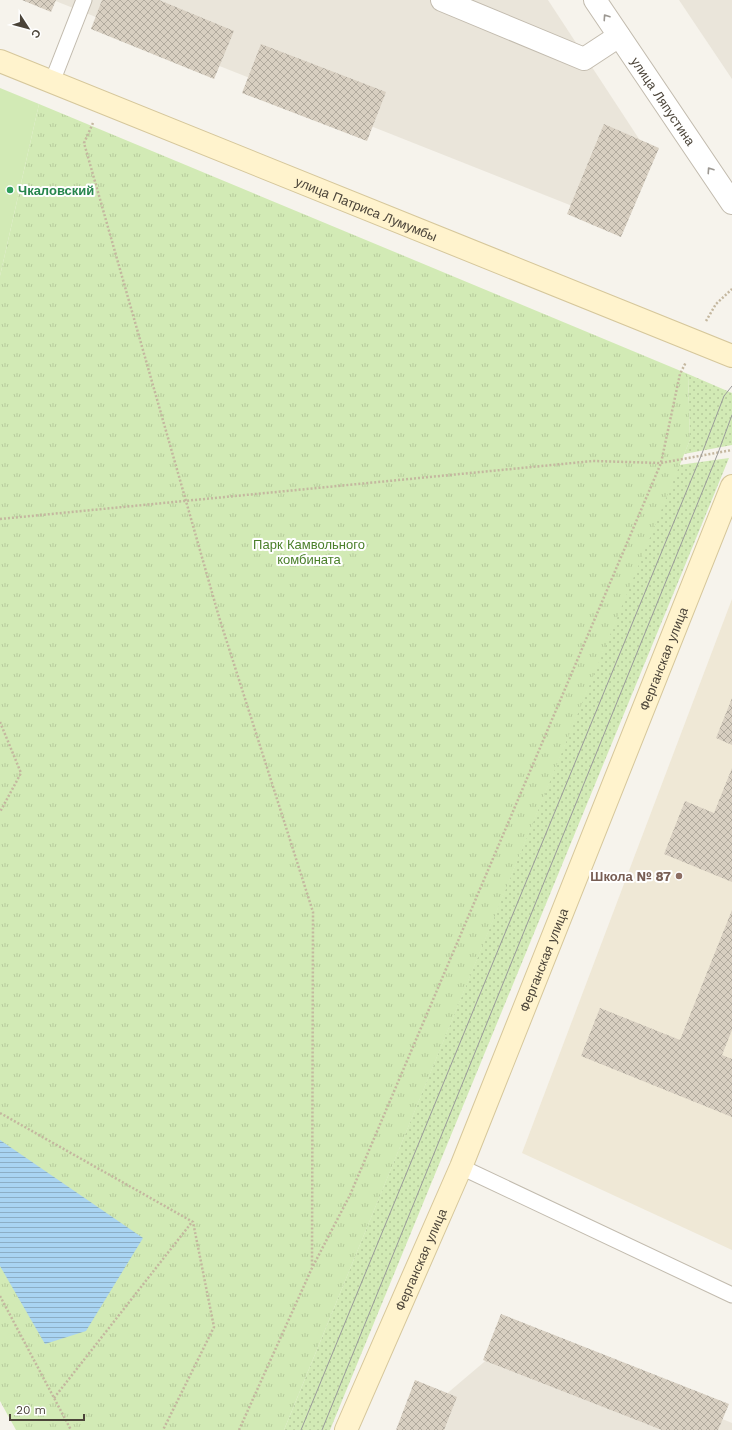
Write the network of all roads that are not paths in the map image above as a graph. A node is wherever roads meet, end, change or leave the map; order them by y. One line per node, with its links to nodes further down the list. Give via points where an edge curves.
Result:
1 (84, 0): 6 (lane)
2 (442, 0): 4 (street, via 584,59)
3 (595, 0): 4 (street, улица Ляпустина, one-way to 3)
4 (619, 36): 7 (street, улица Ляпустина, one-way to 4)
5 (0, 61): 6 (street, улица Патриса Лумумбы)
6 (52, 82): 8 (street, улица Патриса Лумумбы)
7 (732, 203)
8 (732, 356)
9 (732, 486): 10 (street, Ферганская улица)
10 (461, 1167): 11 (lane); 12 (street, Ферганская улица)
11 (732, 1295)
12 (346, 1430)

